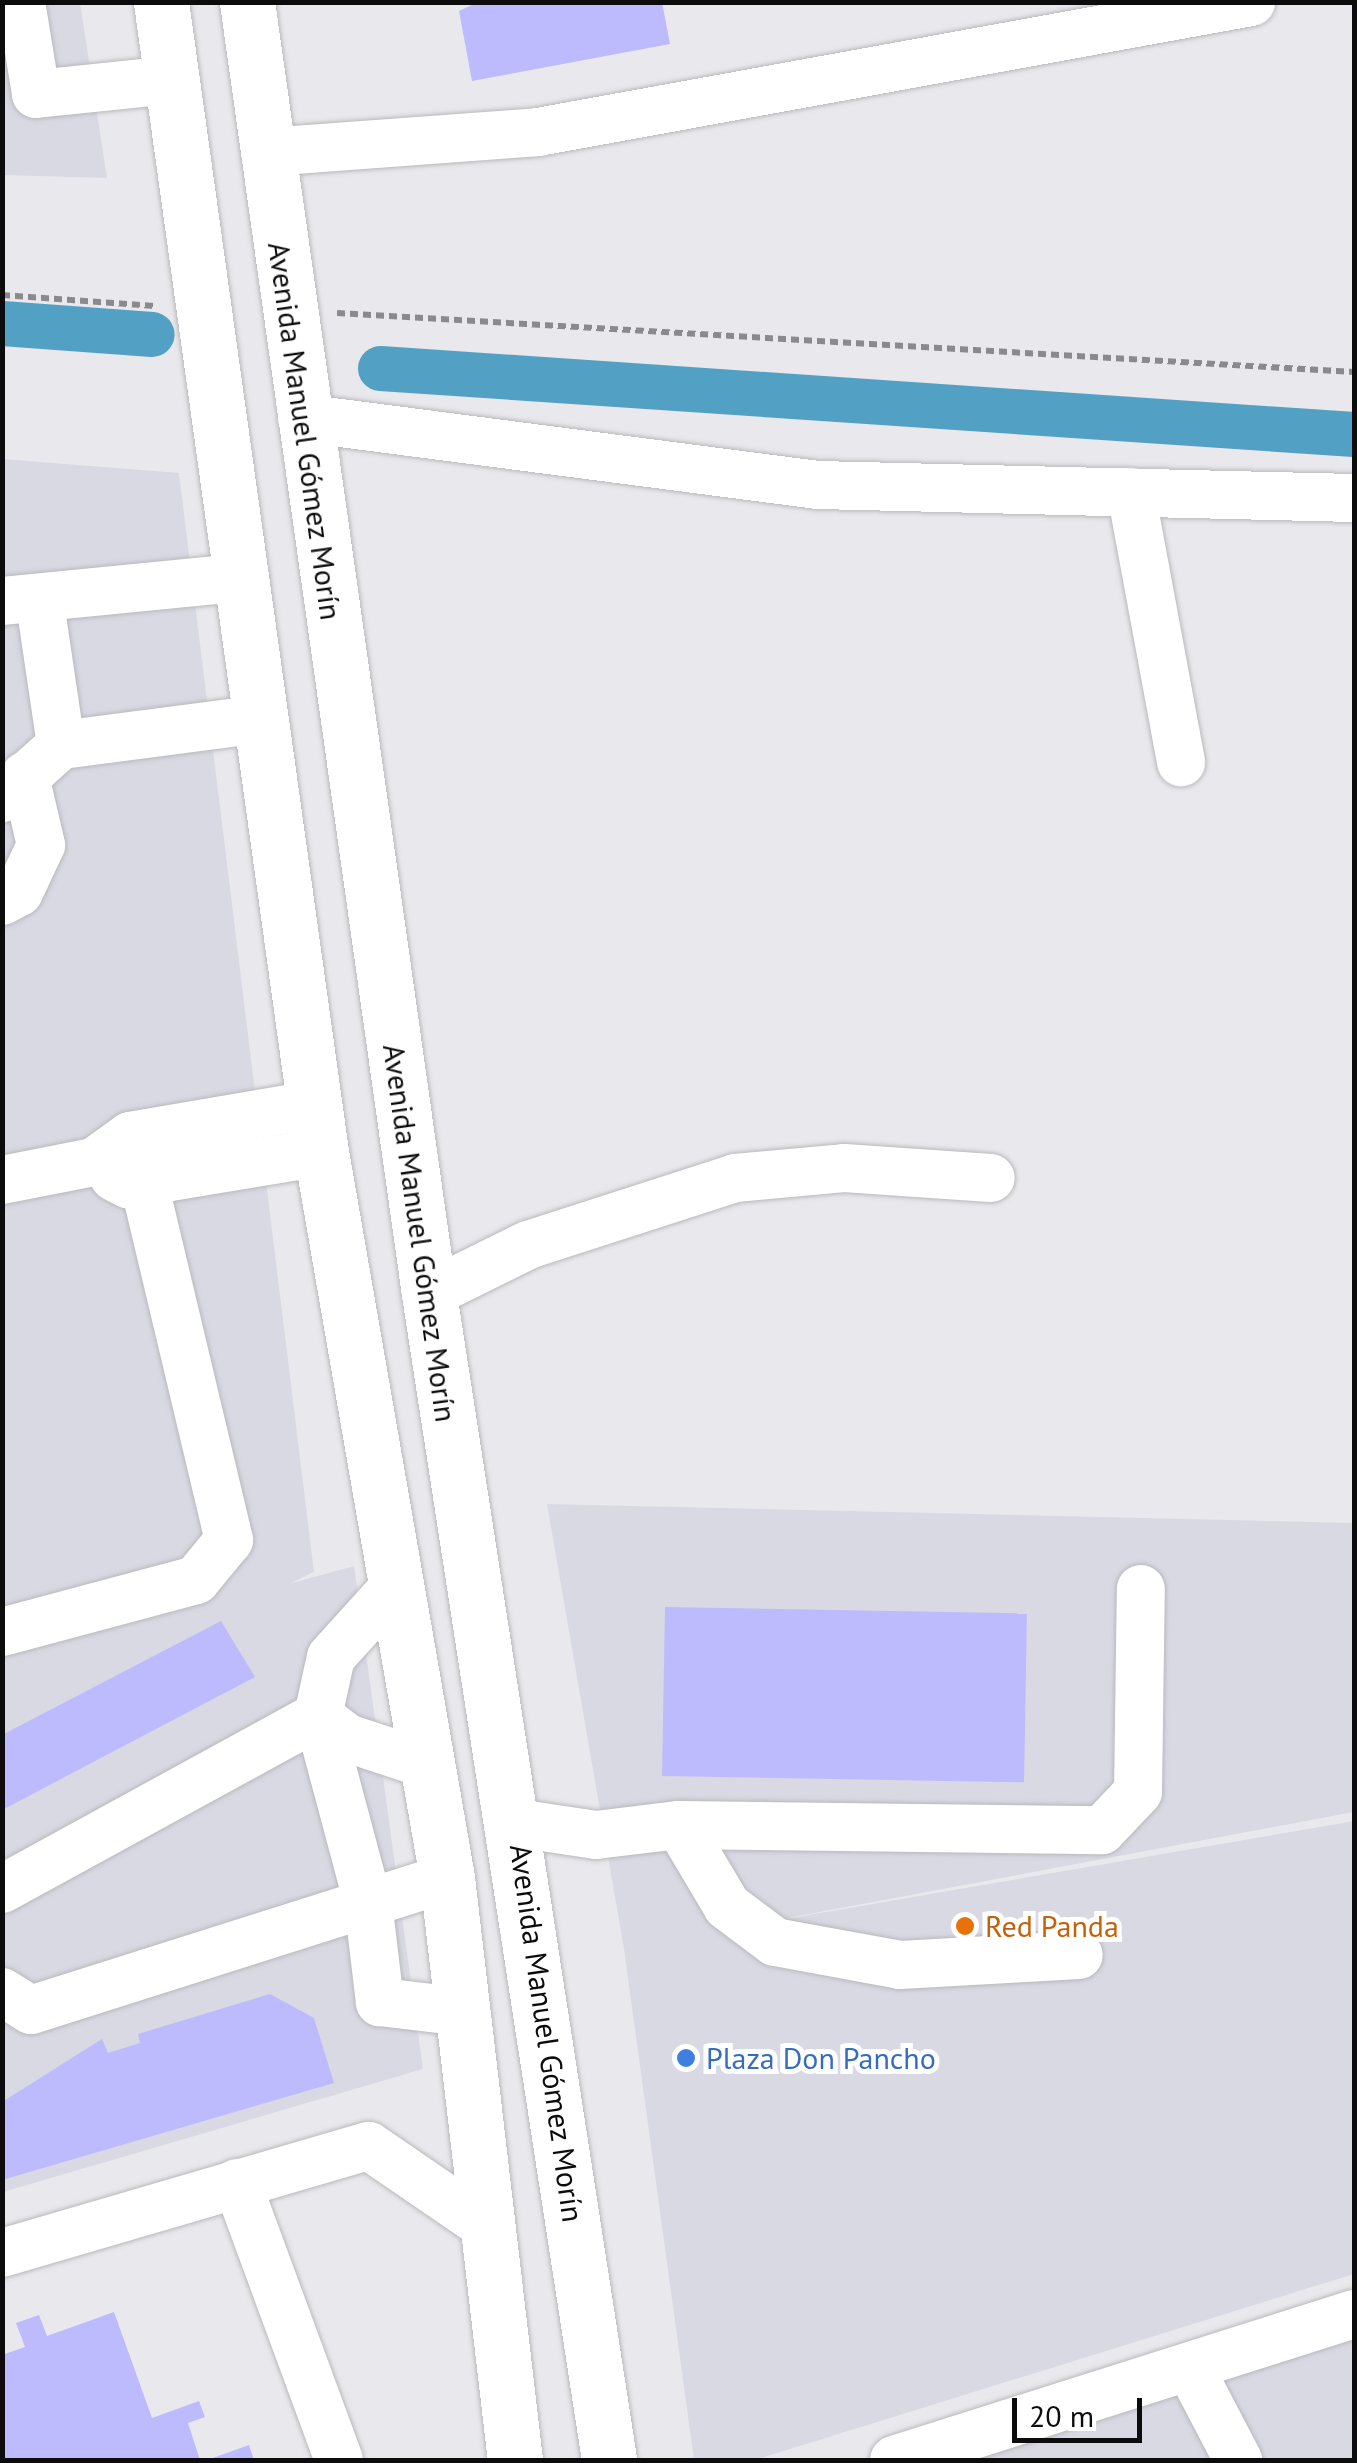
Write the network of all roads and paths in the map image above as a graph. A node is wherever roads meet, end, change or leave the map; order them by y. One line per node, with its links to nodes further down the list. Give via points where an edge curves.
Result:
1 (20, 2): 6 (street)
2 (161, 2): 5 (main road)
3 (247, 2): 7 (main road, Avenida Manuel Gómez Morín)
4 (1250, 2): 7 (street, via 538,132)
5 (172, 80): 6 (street); 9 (main road)
6 (19, 93)
7 (267, 152): 10 (main road, Avenida Manuel Gómez Morín)
8 (2, 295): 9 (path)
9 (207, 310): 15 (main road)
10 (288, 310): 11 (path); 12 (main road, Avenida Manuel Gómez Morín)
11 (1354, 372)
12 (302, 418): 13 (street, via 555,447 686,475); 27 (main road, Avenida Manuel Gómez Morín)
13 (1131, 492): 14 (street); 19 (street)
14 (1354, 498)
15 (237, 578): 16 (street); 17 (main road)
16 (21, 602): 18 (street)
17 (260, 719): 18 (street); 22 (main road)
18 (61, 745): 20 (street)
19 (1180, 762)
20 (14, 787): 21 (street, via 41,846 19,892)
21 (2, 902)
22 (319, 1128): 23 (street, via 130,1136); 26 (street); 28 (main road)
23 (94, 1162): 25 (street); 26 (street, via 128,1184)
24 (991, 1178): 27 (street, via 844,1168 735,1178 528,1245)
25 (2, 1180)
26 (144, 1180): 30 (street, via 229,1540 196,1580)
27 (429, 1294): 33 (main road, Avenida Manuel Gómez Morín)
28 (397, 1584): 31 (street, via 331,1657); 32 (main road)
29 (1142, 1590): 34 (street, via 1138,1792 1102,1830)
30 (2, 1632)
31 (318, 1716): 32 (street, via 348,1738); 36 (street); 37 (street)
32 (426, 1764): 35 (main road)
33 (516, 1823): 34 (street, via 596,1834); 49 (main road, Avenida Manuel Gómez Morín)
34 (679, 1824): 38 (street, via 728,1906 775,1942 900,1964)
35 (446, 1878): 37 (street); 40 (main road)
36 (2, 1889)
37 (368, 1902): 39 (street, via 31,2010); 40 (street, via 380,2002)
38 (1078, 1954)
39 (2, 1992)
40 (464, 2012): 42 (main road)
41 (237, 2183): 42 (street, via 369,2146); 43 (street); 47 (street)
42 (482, 2224): 48 (main road)
43 (2, 2253)
44 (1354, 2314): 45 (street)
45 (1191, 2370): 46 (street); 50 (street)
46 (918, 2457)
47 (340, 2460)
48 (515, 2460)
49 (610, 2460)
50 (1238, 2460)

